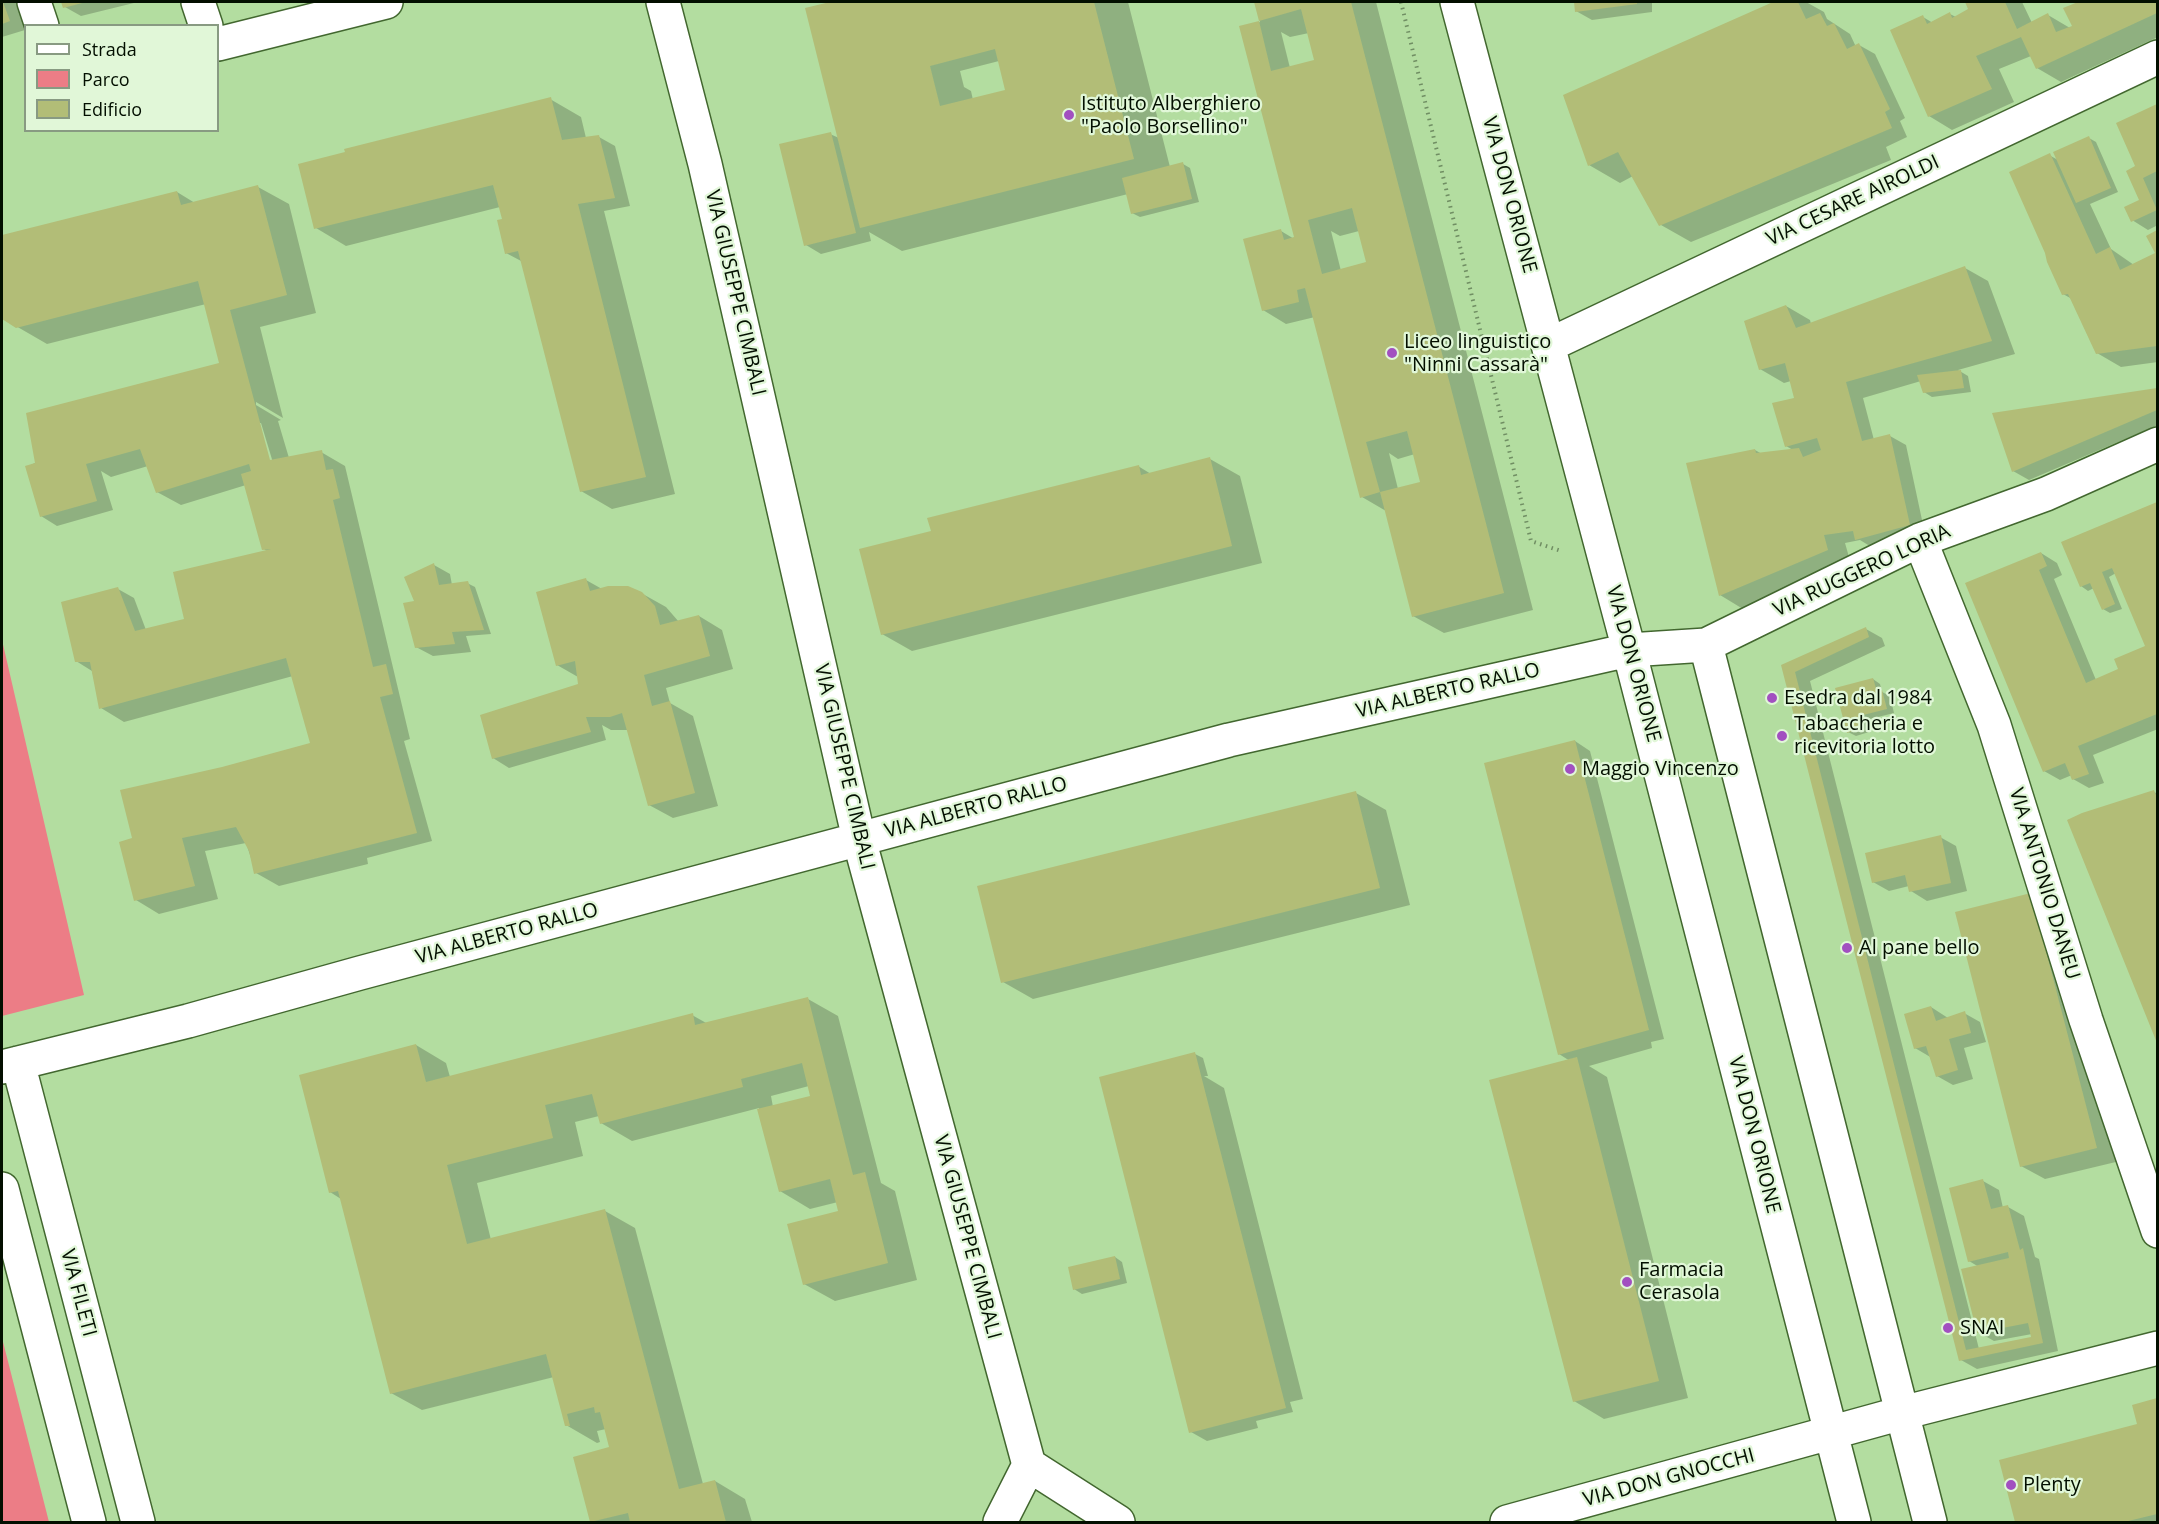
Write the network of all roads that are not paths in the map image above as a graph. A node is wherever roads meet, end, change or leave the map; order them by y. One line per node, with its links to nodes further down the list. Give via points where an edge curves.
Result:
1 (34, 2): 6 (street)
2 (198, 2): 7 (street)
3 (386, 2): 8 (street)
4 (663, 2): 15 (street, VIA GIUSEPPE CIMBALI, via 705,164)
5 (1456, 2): 10 (street, VIA DON ORIONE)
6 (41, 24)
7 (205, 24)
8 (219, 44)
9 (2157, 57): 10 (street, VIA CESARE AIROLDI)
10 (1549, 345): 14 (street, VIA DON ORIONE)
11 (2157, 444): 12 (street, VIA RUGGERO LORIA, via 2046,494)
12 (1920, 540): 13 (street, VIA RUGGERO LORIA); 19 (street, VIA ANTONIO DANEU, via 1994,725)
13 (1706, 645): 14 (street, VIA RUGGERO LORIA); 21 (street)
14 (1629, 650): 15 (street, VIA ALBERTO RALLO, via 1229,740); 22 (street, VIA DON ORIONE)
15 (859, 839): 16 (street, VIA ALBERTO RALLO); 23 (street, VIA GIUSEPPE CIMBALI)
16 (188, 1021): 17 (street, VIA FILETI)
17 (10, 1065): 25 (street, VIA FILETI)
18 (2, 1189): 24 (street)
19 (2157, 1231)
20 (2157, 1348): 21 (street)
21 (1902, 1413): 22 (street); 30 (street)
22 (1831, 1433): 28 (street, VIA DON GNOCCHI); 29 (street, VIA DON ORIONE)
23 (1029, 1465): 26 (street); 27 (street)
24 (89, 1522)
25 (138, 1522)
26 (1000, 1522)
27 (1118, 1522)
28 (1507, 1522)
29 (1854, 1522)
30 (1930, 1522)

